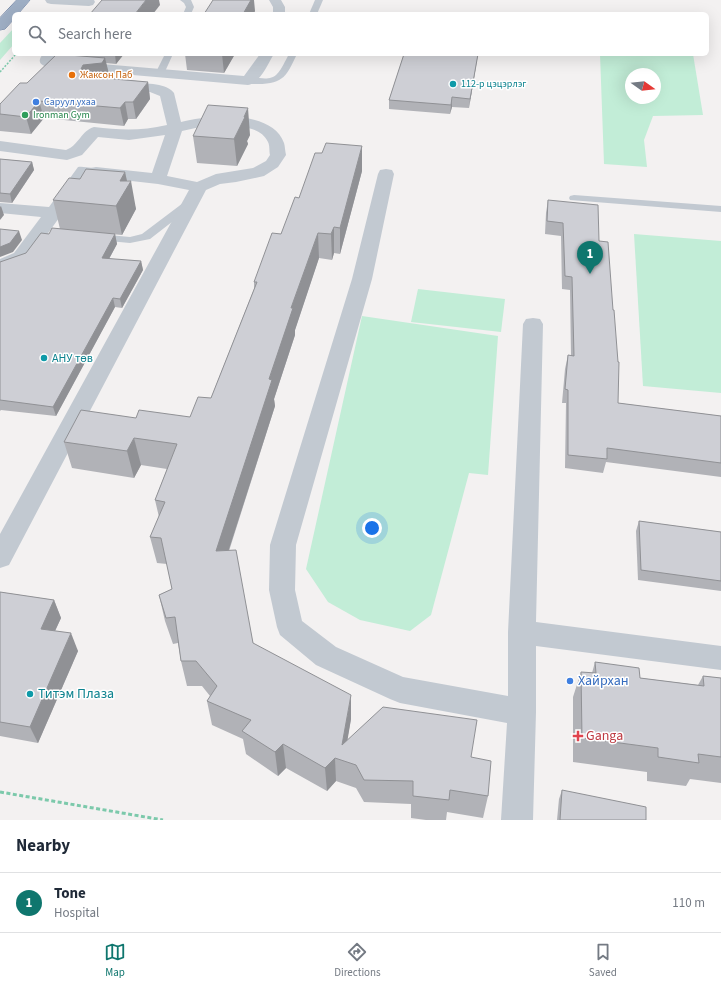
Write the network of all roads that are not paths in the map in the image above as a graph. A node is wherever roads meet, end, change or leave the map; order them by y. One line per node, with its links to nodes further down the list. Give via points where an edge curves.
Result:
1 (24, 0): 7 (highway)
2 (51, 0): 6 (street)
3 (184, 0): 9 (lane, via 188,1)
4 (275, 0): 10 (street)
5 (319, 0): 11 (lane)
6 (91, 1): 8 (street)
7 (13, 12)
8 (82, 12)
9 (188, 12)
10 (279, 12)
11 (314, 12)
12 (12, 13): 13 (highway)
13 (0, 26)
14 (48, 56): 18 (street, via 46,62 52,64)
15 (168, 56): 18 (lane)
16 (266, 56): 19 (street)
17 (292, 56): 19 (lane, via 283,75 274,81)
18 (160, 74): 19 (street)
19 (248, 81)
20 (108, 86): 21 (street, via 152,88 167,94)
21 (175, 127): 23 (street, via 129,135 94,132); 26 (street); 27 (street, via 222,121 258,125 276,142 278,155 272,164 258,172 216,178)
22 (0, 146): 23 (street, via 66,155)
23 (76, 152): 24 (street)
24 (84, 171): 26 (street); 31 (street)
25 (386, 174): 38 (street, via 362,279 283,545 282,590 290,627 326,656 400,690)
26 (158, 179): 27 (street)
27 (195, 194): 32 (lane, via 146,237 130,240); 35 (street)
28 (574, 198): 30 (lane)
29 (0, 208): 31 (street)
30 (721, 210)
31 (54, 213): 33 (street, via 48,232 21,257)
32 (85, 235)
33 (0, 265)
34 (533, 324): 36 (street)
35 (0, 558)
36 (522, 632): 37 (street); 38 (street)
37 (721, 658)
38 (522, 712): 39 (street)
39 (518, 820)

